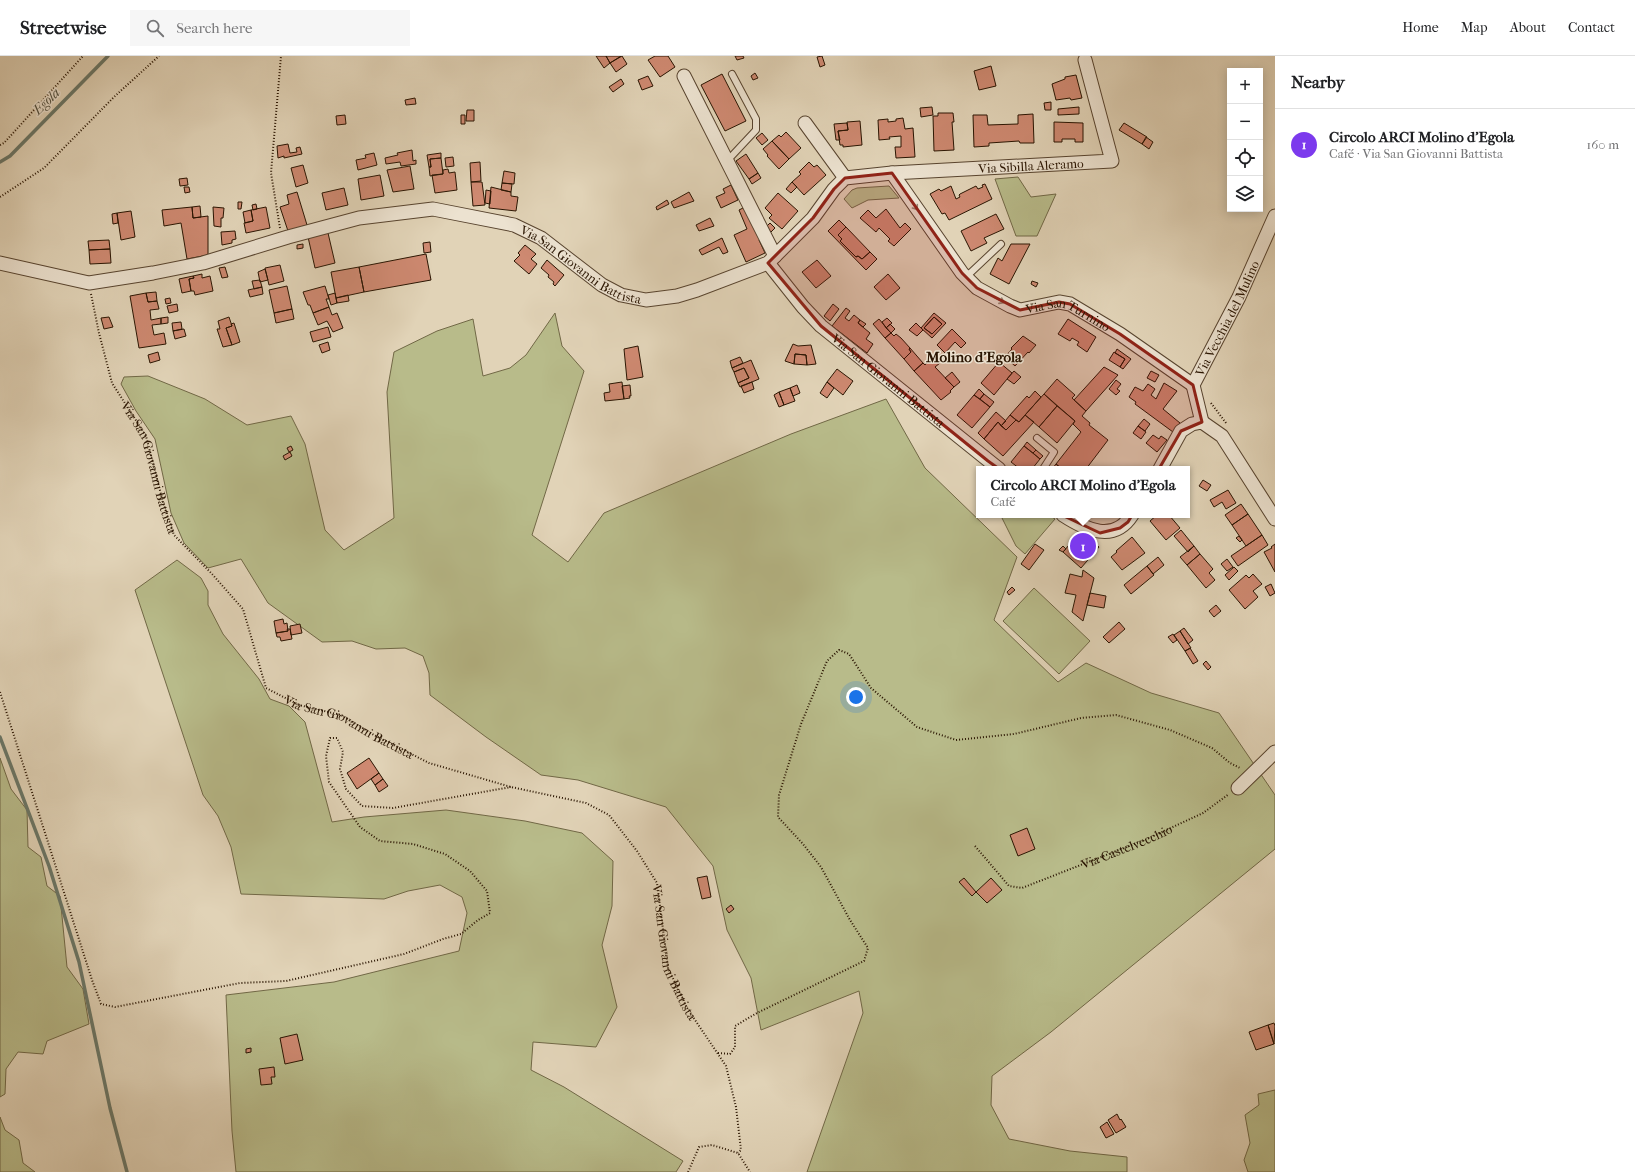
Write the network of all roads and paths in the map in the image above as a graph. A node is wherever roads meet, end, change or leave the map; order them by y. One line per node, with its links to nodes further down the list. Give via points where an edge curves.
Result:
1 (83, 56): 8 (path)
2 (159, 56): 12 (path, via 114,97 44,168)
3 (281, 56): 14 (path, via 271,173)
4 (1085, 60): 10 (street, Via Sibilla Aleramo, via 1112,161)
5 (732, 74): 9 (lane, via 756,119 757,126)
6 (684, 76): 9 (street, Via San Giovanni Battista)
7 (805, 123): 11 (street)
8 (0, 145)
9 (727, 160): 16 (street, Via San Giovanni Battista)
10 (892, 172): 11 (street, Via Sibilla Aleramo); 18 (street, Via San Turnino, one-way to 18)
11 (845, 178): 16 (street, via 813,218)
12 (0, 197)
13 (1275, 216): 20 (street, Via Vecchia del Mulino, via 1239,297)
14 (282, 239): 16 (street, Via San Giovanni Battista, via 359,218 433,209 514,225 541,238 602,285 621,295 646,300 677,296 697,290); 19 (street, Via San Giovanni Battista, via 202,263)
15 (1001, 244): 18 (lane)
16 (772, 259): 23 (street, Via San Giovanni Battista, via 803,307 821,326)
17 (0, 263): 19 (street, Via San Giovanni Battista)
18 (966, 277): 20 (street, Via San Turnino, one-way to 20, via 977,288 1020,310 1059,302 1070,304 1121,335)
19 (89, 283): 32 (path, Via San Giovanni Battista, via 112,383 146,436 174,535 243,609 266,688 299,705 341,715 429,763)
20 (1193, 385): 21 (street, Via Vecchia del Mulino)
21 (1202, 422): 25 (street, via 1192,424 1182,431); 28 (street, via 1222,436)
22 (1037, 438): 24 (lane, via 1054,452)
23 (995, 466)
24 (1044, 466)
25 (1162, 466)
26 (1069, 518): 27 (street, via 1100,532 1109,532 1120,528)
27 (1130, 518)
28 (1275, 519)
29 (0, 692): 32 (path, via 101,1004 115,1006 240,983 286,981 339,970 404,954 461,934 490,913 487,891 470,871 445,854 413,844 380,841 360,827 329,782 326,756 330,738 337,738 343,752 340,769 346,789 362,806 393,808)
30 (1275, 752): 31 (street)
31 (1251, 774): 33 (street); 35 (path, via 1230,763 1212,748 1170,730 1116,715 1081,718 1014,734 956,740 917,727 871,688 849,654 839,650 827,661 801,724 779,794 778,817 821,867 868,948 864,961 757,1013 736,1026 736,1047 730,1054)
32 (512, 787): 35 (path, Via San Giovanni Battista, via 586,803 609,815 637,851 657,883 668,968 687,1008)
33 (1238, 788): 34 (path, Via Castelvecchio, via 1203,813 1147,839 1022,888 1009,886)
34 (975, 846)
35 (718, 1053): 36 (path, Via San Giovanni Battista, via 726,1066 736,1107 741,1150)
36 (738, 1153): 37 (path, via 712,1144 699,1147); 38 (path)
37 (688, 1172)
38 (750, 1172)

